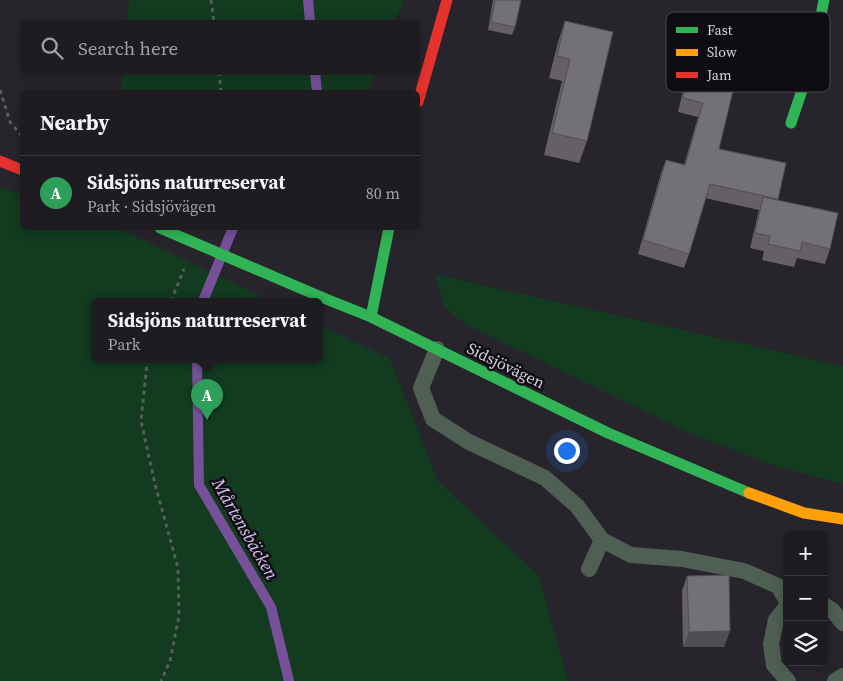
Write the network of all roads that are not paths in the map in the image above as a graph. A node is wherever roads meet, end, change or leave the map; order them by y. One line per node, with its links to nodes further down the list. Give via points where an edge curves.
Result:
1 (447, 0): 3 (main road)
2 (801, 92): 4 (main road)
3 (420, 95)
4 (791, 123)
5 (0, 161): 6 (main road)
6 (20, 169)
7 (165, 230): 9 (main road, Sidsjövägen, bridge)
8 (389, 230): 9 (main road)
9 (371, 317): 10 (main road, Sidsjövägen)
10 (437, 349): 11 (main road, Sidsjövägen, via 608,433 738,489 804,513); 12 (lane, via 421,388 432,419 469,442 545,478 577,506)
11 (843, 519)
12 (602, 540): 13 (lane); 14 (lane, via 631,555 682,559 744,571 778,586)
13 (589, 569)
14 (783, 594)
15 (828, 608): 17 (lane)
16 (783, 611): 18 (lane, via 776,620 771,644 774,665)
17 (843, 623)
18 (788, 681)

